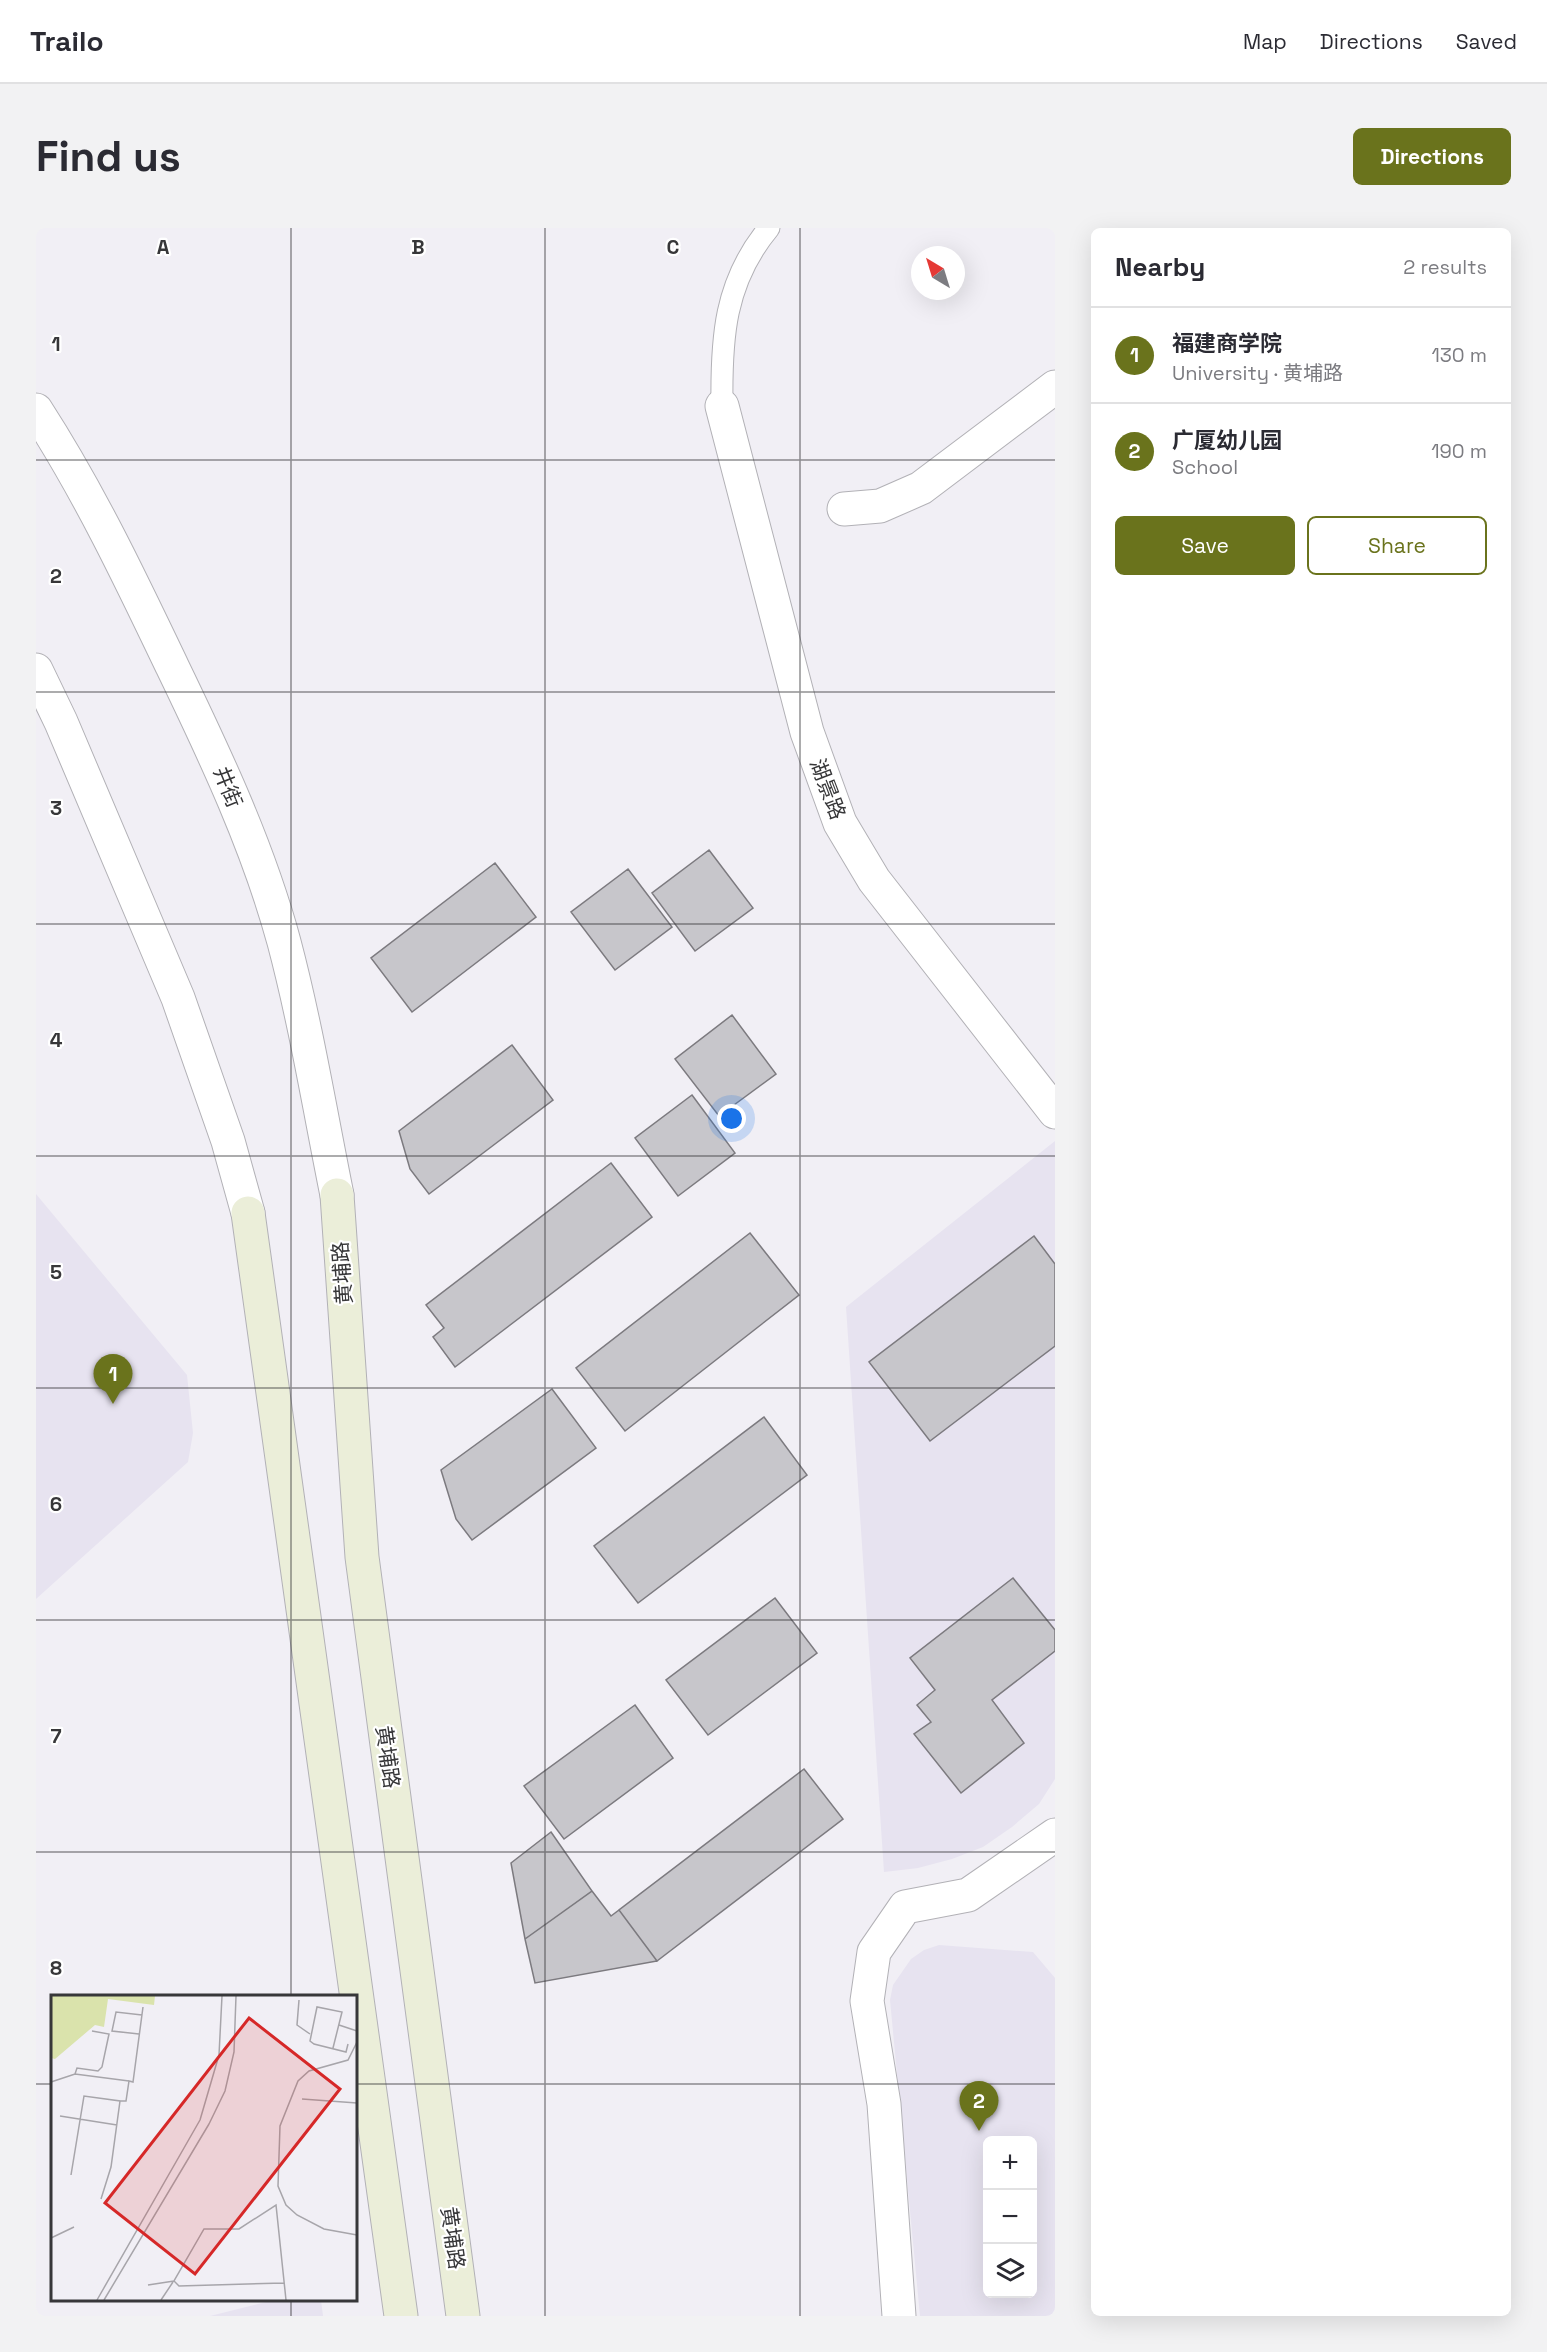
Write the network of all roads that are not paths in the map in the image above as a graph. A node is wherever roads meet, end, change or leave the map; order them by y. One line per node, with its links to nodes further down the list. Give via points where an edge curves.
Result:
1 (769, 228): 3 (lane, via 740,273 728,313 722,352)
2 (1055, 387): 5 (street, via 921,488 880,506)
3 (722, 406): 7 (street, 湖景路, via 807,732 840,823 874,880)
4 (36, 410): 8 (street, 井街, via 70,462 116,549 219,765 263,874 284,942)
5 (844, 509)
6 (36, 670): 9 (street, via 178,998 228,1141)
7 (1055, 1113)
8 (337, 1195): 14 (main road, 黄埔路, via 362,1557)
9 (248, 1213): 11 (main road)
10 (1055, 1835): 15 (street, via 968,1895 905,1907 874,1952 867,2001 884,2104)
11 (356, 1995)
12 (357, 1999): 13 (main road)
13 (401, 2316)
14 (463, 2316)
15 (899, 2316)

